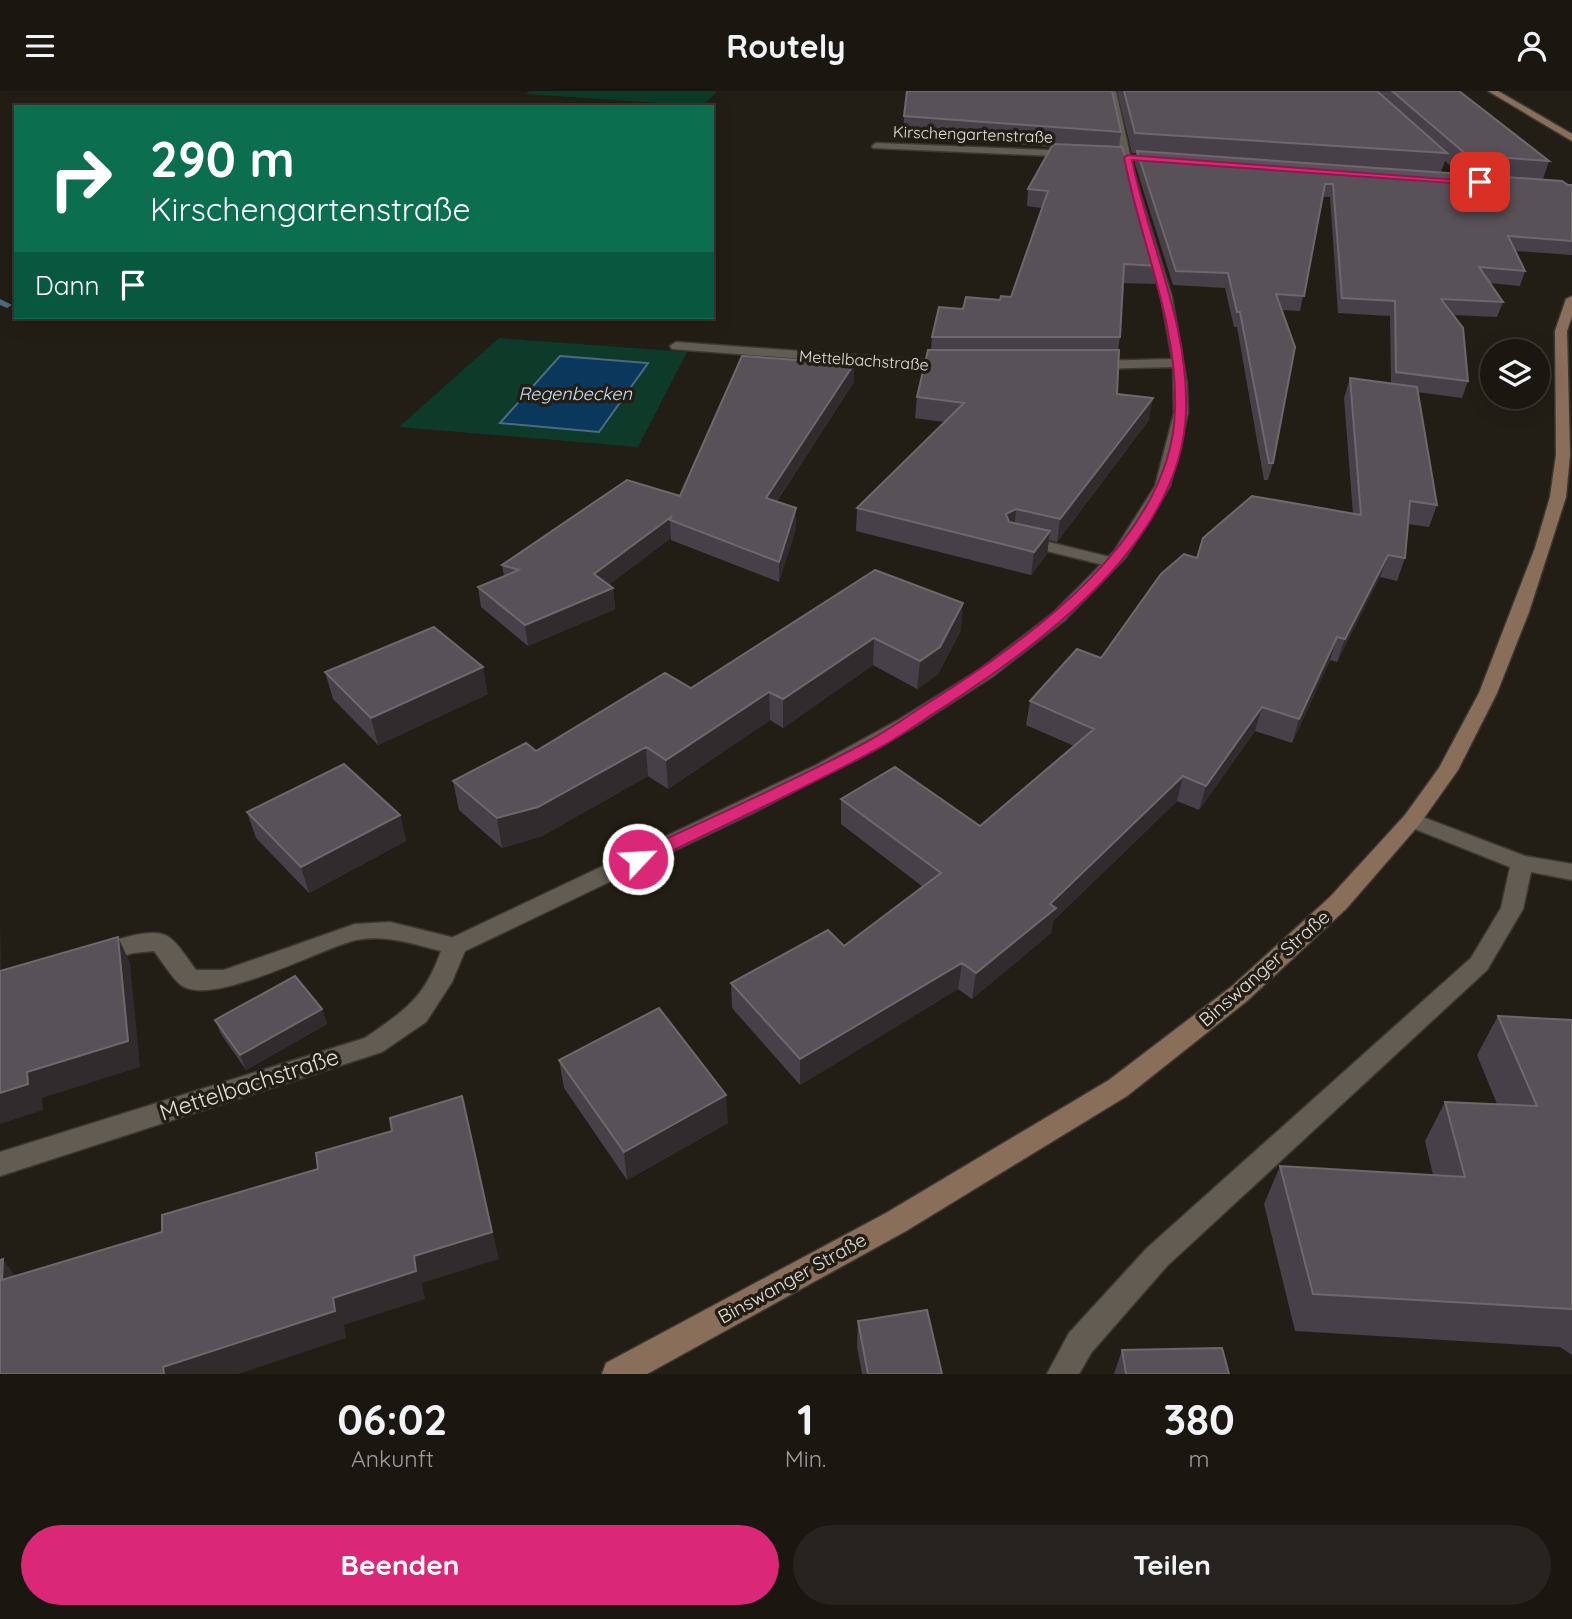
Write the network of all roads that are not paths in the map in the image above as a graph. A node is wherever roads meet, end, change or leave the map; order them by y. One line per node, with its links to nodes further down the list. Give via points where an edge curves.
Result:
1 (1112, 91): 8 (street)
2 (1492, 91): 3 (main road)
3 (1572, 138)
4 (876, 146): 5 (street, Kirschengartenstraße)
5 (1080, 154)
6 (1572, 299): 11 (main road, Binswanger Straße, via 1561,331)
7 (676, 346): 10 (street, Mettelbachstraße)
8 (1179, 363): 9 (street); 13 (street, via 1181,413 1175,452 1158,498)
9 (1074, 365)
10 (968, 366)
11 (1568, 456): 14 (main road, Binswanger Straße, via 1544,548 1488,693 1447,770)
12 (1013, 538): 13 (street)
13 (1112, 562): 17 (street, via 1051,623 988,672 877,743)
14 (1412, 820): 15 (street); 20 (main road, Binswanger Straße, via 1338,903 1238,994 1118,1088 896,1221)
15 (1522, 863): 16 (street); 21 (street, via 1512,909 1479,964 1157,1257 1080,1343)
16 (1572, 871)
17 (456, 946): 18 (street, via 390,930 355,932 225,979 190,979 160,942 132,944); 19 (street, Mettelbachstraße, via 444,976 417,1015 373,1045)
18 (79, 961)
19 (0, 1164)
20 (617, 1374)
21 (1062, 1374)

